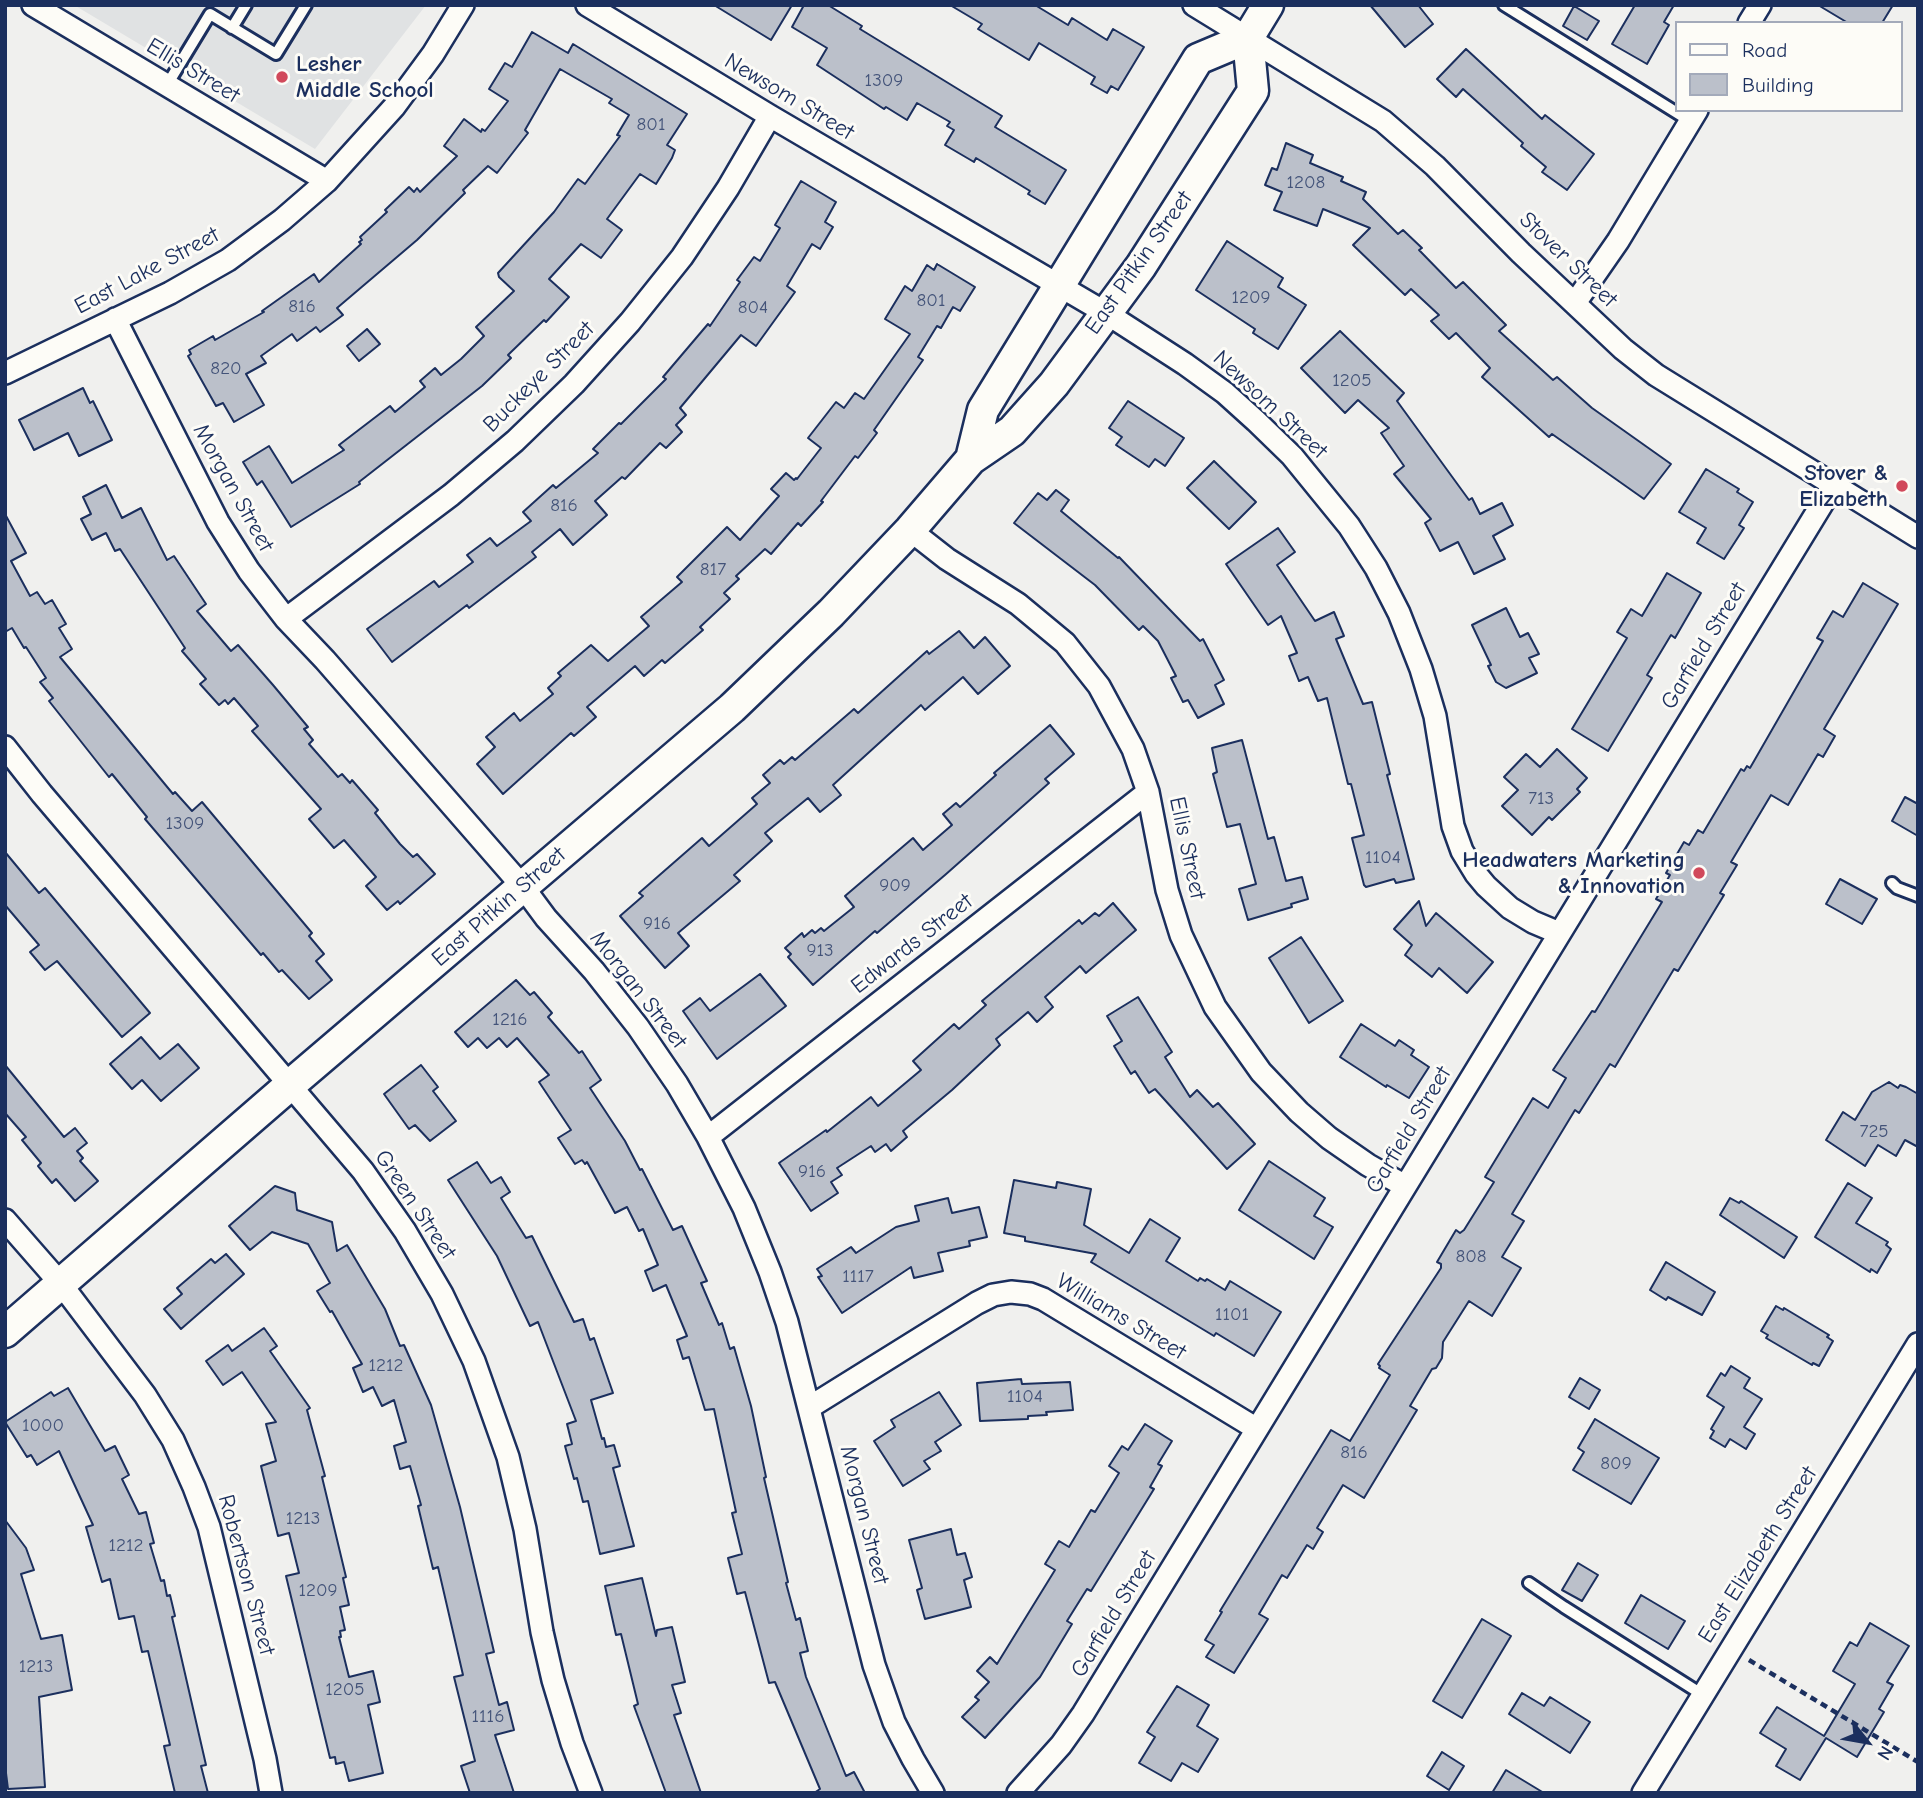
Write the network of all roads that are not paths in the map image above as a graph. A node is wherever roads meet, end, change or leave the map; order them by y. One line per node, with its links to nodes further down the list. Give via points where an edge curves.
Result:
1 (33, 5): 13 (street, Ellis Street)
2 (246, 5): 11 (lane)
3 (306, 5): 11 (lane, via 276,54)
4 (463, 5): 17 (street, East Lake Street, via 394,107)
5 (587, 5): 15 (street, Newsom Street)
6 (1194, 5): 12 (street, Stover Street)
7 (1268, 5): 12 (street)
8 (1760, 5): 10 (street)
9 (1507, 6): 14 (lane)
10 (1750, 21)
11 (232, 28): 13 (lane, via 210,14)
12 (1248, 38): 18 (street, East Pitkin Street, via 1198,59); 19 (street, Stover Street, via 1383,121); 20 (street, East Pitkin Street, via 1253,91 1141,266)
13 (167, 85): 17 (street, Ellis Street)
14 (1674, 105)
15 (770, 116): 18 (street, Newsom Street); 27 (street, Buckeye Street, via 682,257 574,384 451,495)
16 (1693, 116): 19 (street)
17 (327, 181): 21 (street, East Lake Street, via 228,260)
18 (1060, 286): 20 (street, Newsom Street); 23 (street, East Pitkin Street, via 983,410)
19 (1575, 303): 24 (street, Stover Street, via 1656,375)
20 (1105, 313): 23 (street, East Pitkin Street, via 1054,384 1012,431); 33 (street, Newsom Street, via 1224,393 1292,456 1349,526 1399,613 1421,669 1462,851 1486,886 1510,908)
21 (115, 319): 22 (street, East Lake Street); 27 (street, Morgan Street, via 218,522)
22 (5, 373)
23 (971, 459): 25 (street, East Pitkin Street)
24 (1833, 486): 26 (street, Stover Street); 33 (street, Garfield Street)
25 (910, 530): 29 (street, Ellis Street, via 1018,604 1065,643 1119,720); 31 (street, East Pitkin Street, via 732,708)
26 (1918, 537)
27 (286, 619): 31 (street, Morgan Street)
28 (5, 747): 34 (street, Green Street)
29 (1149, 792): 35 (street, Edwards Street); 36 (street, Ellis Street, via 1167,890 1181,935 1232,1034 1299,1112 1329,1138)
30 (1892, 883): 32 (lane)
31 (523, 887): 34 (street, East Pitkin Street); 35 (street, Morgan Street, via 638,1027)
32 (1918, 896)
33 (1559, 933): 36 (street, Garfield Street)
34 (289, 1085): 38 (street, East Pitkin Street); 46 (street, Green Street, via 363,1171 405,1231 443,1294 474,1361 508,1457 553,1680)
35 (708, 1137): 41 (street, Morgan Street, via 770,1272)
36 (1405, 1186): 42 (street, Garfield Street)
37 (5, 1220): 38 (street, Robertson Street)
38 (61, 1284): 39 (street, East Pitkin Street); 45 (street, Robertson Street, via 145,1395 173,1440 194,1487 209,1527)
39 (5, 1332)
40 (1918, 1345): 44 (street, East Elizabeth Street)
41 (810, 1407): 42 (street, Williams Street, via 976,1303 1012,1292 1043,1299); 47 (street, Morgan Street, via 874,1665 894,1721)
42 (1257, 1429): 48 (street, Garfield Street, via 1083,1714)
43 (1529, 1583): 44 (lane)
44 (1703, 1695): 49 (street, East Elizabeth Street)
45 (271, 1793)
46 (591, 1793)
47 (933, 1793)
48 (1018, 1793)
49 (1643, 1793)

